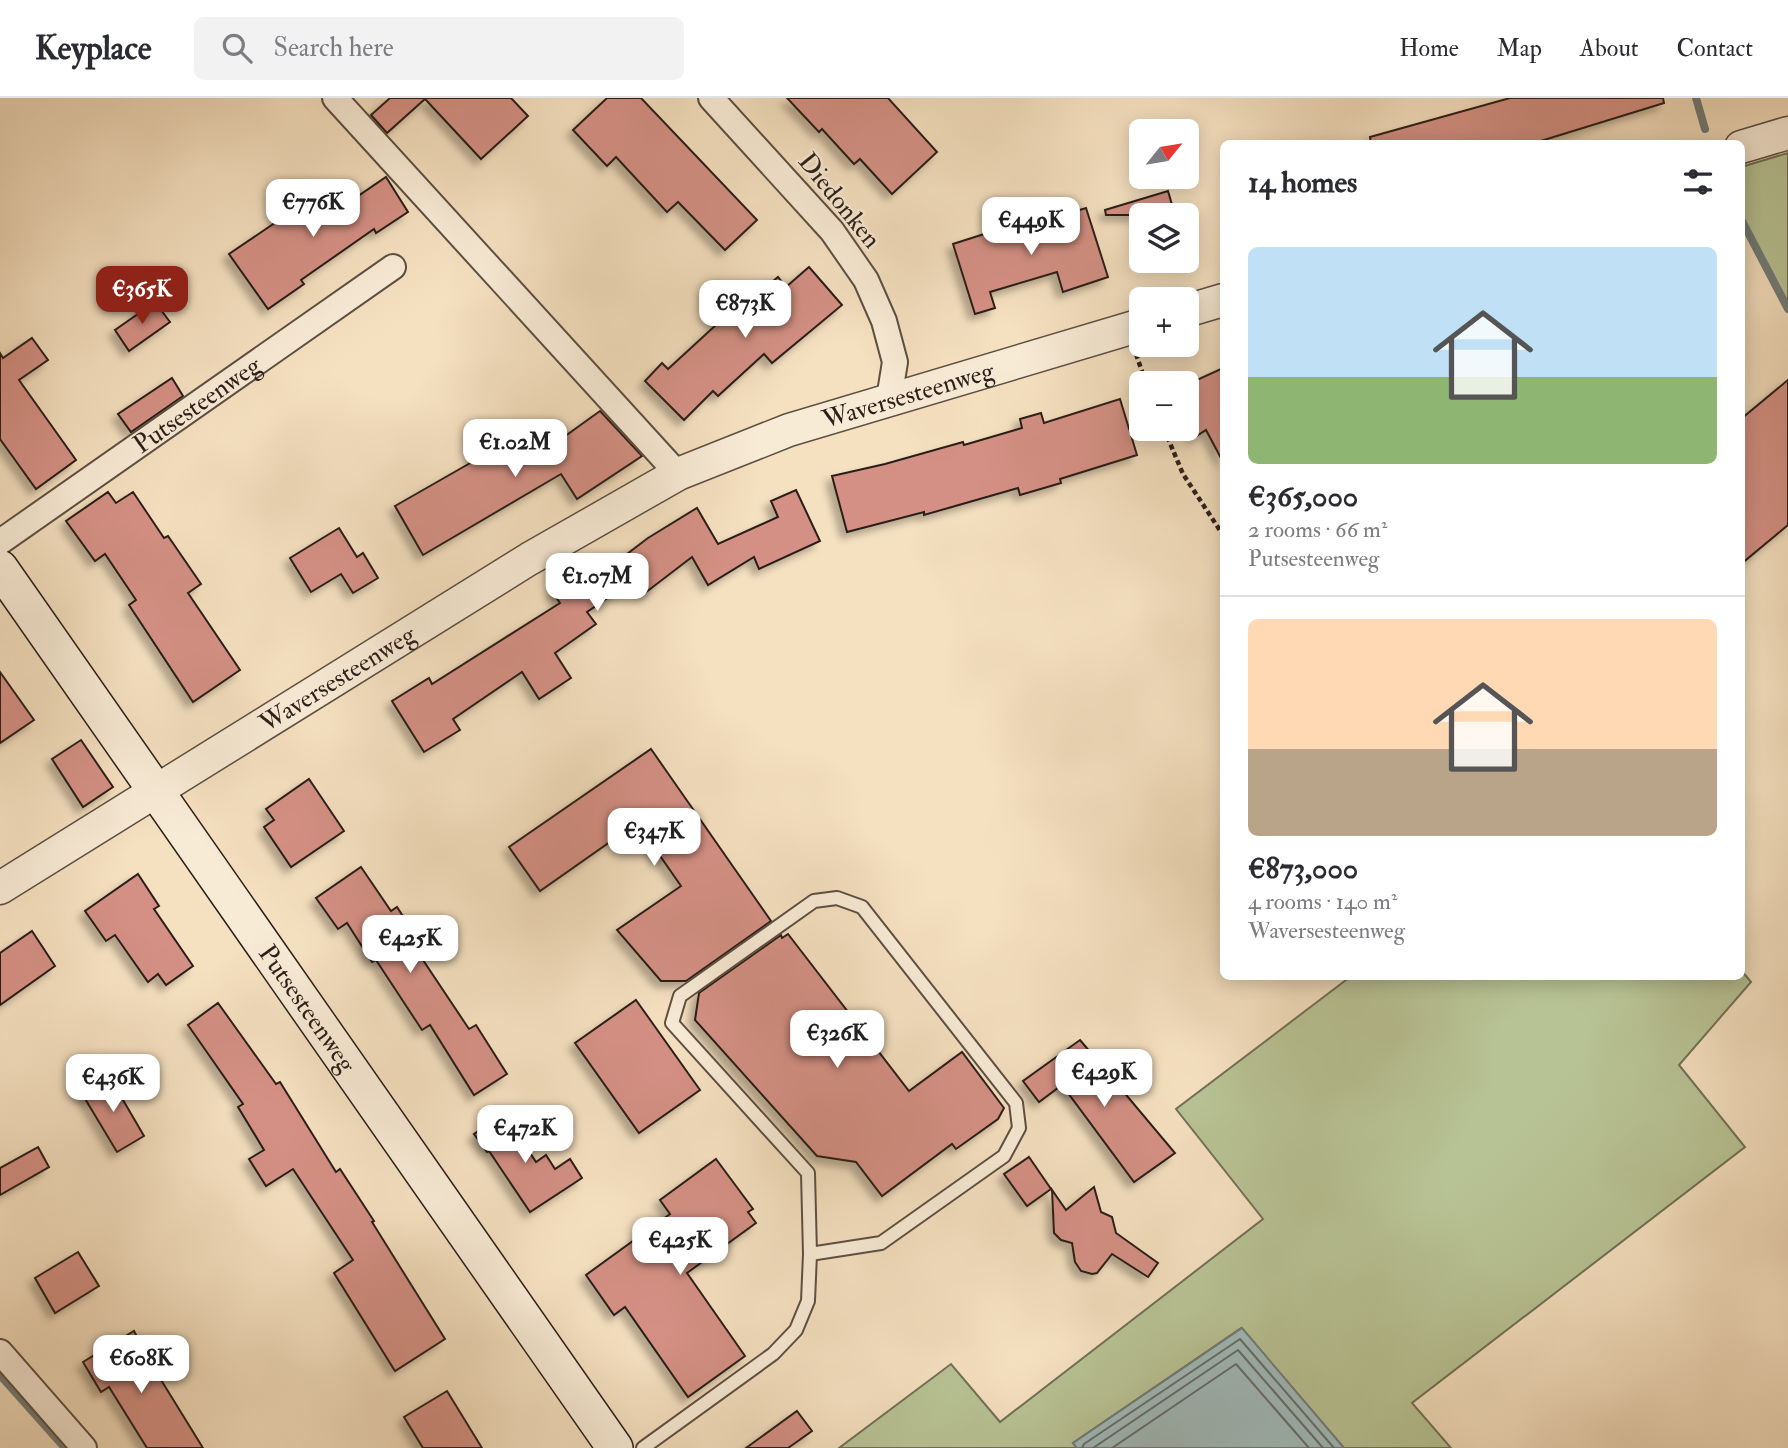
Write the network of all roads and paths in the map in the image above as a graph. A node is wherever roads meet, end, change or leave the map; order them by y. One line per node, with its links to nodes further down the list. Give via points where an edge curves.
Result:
1 (335, 98): 11 (street)
2 (711, 98): 9 (street, Diedonken, via 832,231 866,280 895,362)
3 (1788, 133): 4 (street)
4 (1745, 146)
5 (393, 267): 13 (street, Putsesteenweg)
6 (1220, 301): 7 (street)
7 (1199, 307)
8 (1129, 328): 9 (street, Waversesteenweg)
9 (889, 398): 11 (street, Waversesteenweg, via 789,430)
10 (1169, 441): 12 (path, via 1183,474)
11 (678, 474): 15 (street, Waversesteenweg, via 529,559)
12 (1220, 530)
13 (0, 542)
14 (0, 568): 15 (main road, Putsesteenweg)
15 (158, 792): 16 (street, Waversesteenweg); 20 (main road, Putsesteenweg)
16 (0, 888)
17 (810, 1254): 17 (lane, via 808,1173 672,1023 680,996 814,901 837,898 862,907 1016,1103 1019,1128 1004,1156 881,1243); 21 (lane, via 808,1301 796,1330 773,1354)
18 (0, 1352): 19 (street)
19 (84, 1448)
20 (615, 1448)
21 (643, 1448)

